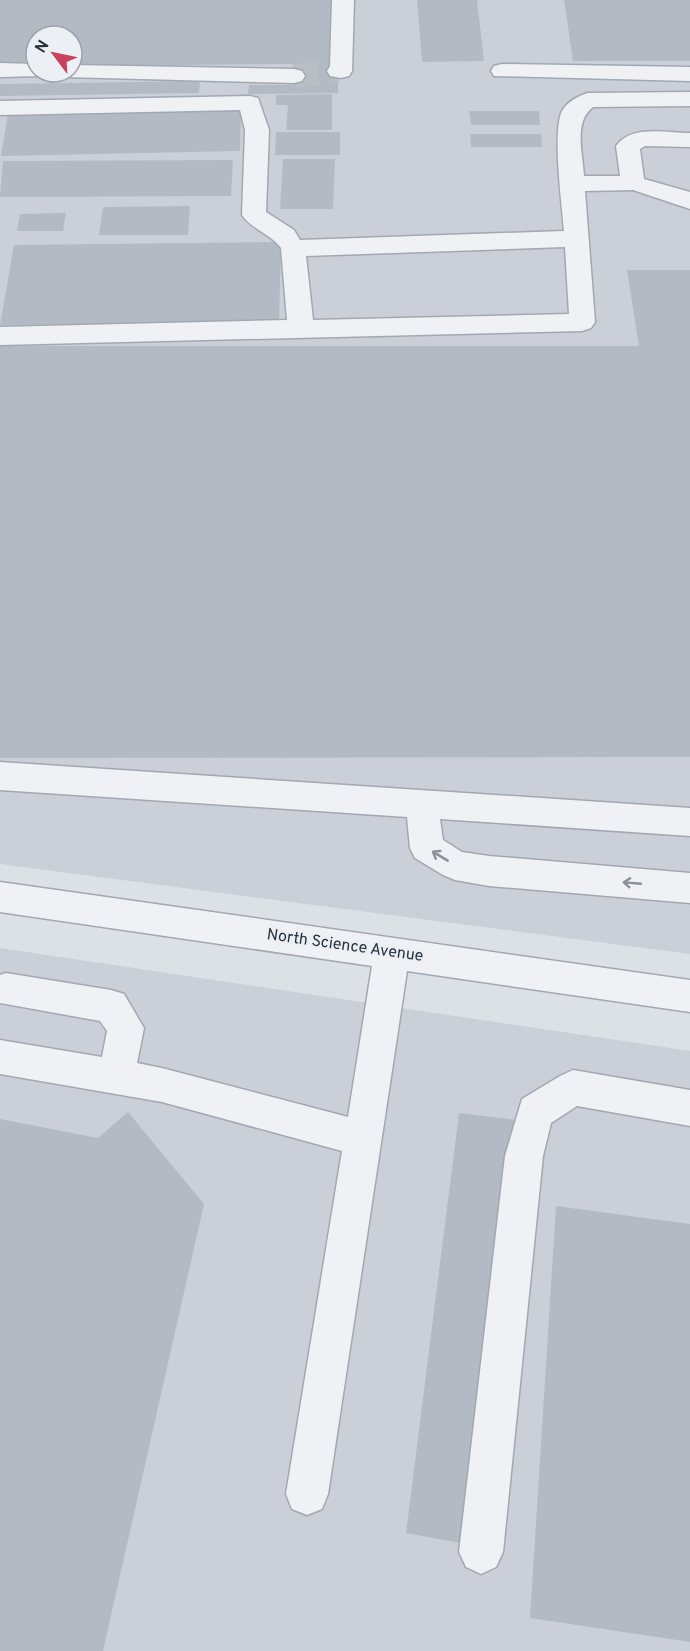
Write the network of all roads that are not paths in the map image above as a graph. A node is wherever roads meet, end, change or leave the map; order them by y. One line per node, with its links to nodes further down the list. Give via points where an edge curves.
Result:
1 (343, 0): 4 (street)
2 (0, 70): 3 (street)
3 (24, 71)
4 (338, 71)
5 (502, 71): 7 (street)
6 (84, 72): 8 (street)
7 (690, 74)
8 (294, 76)
9 (690, 99): 13 (street, via 588,100 574,110 569,123)
10 (0, 108): 16 (street, via 250,103 257,130 254,215 285,236)
11 (690, 140): 12 (street, via 632,142 628,146)
12 (633, 183): 13 (street); 14 (street)
13 (573, 184): 15 (street)
14 (690, 201)
15 (577, 238): 16 (street); 17 (street, via 582,322)
16 (292, 248): 17 (street)
17 (301, 329): 18 (street)
18 (0, 336)
19 (0, 776): 20 (street)
20 (422, 804): 21 (street); 22 (street, one-way to 20, via 455,865 427,848)
21 (690, 822)
22 (690, 888)
23 (0, 897): 24 (street, North Science Avenue)
24 (392, 953): 26 (street, North Science Avenue); 30 (street)
25 (6, 989): 28 (street, via 111,1006 126,1028)
26 (690, 996)
27 (0, 1057): 28 (street)
28 (117, 1075): 30 (street)
29 (690, 1107): 32 (street, via 573,1088 535,1112 524,1156)
30 (363, 1139): 31 (street)
31 (307, 1494)
32 (481, 1552)

